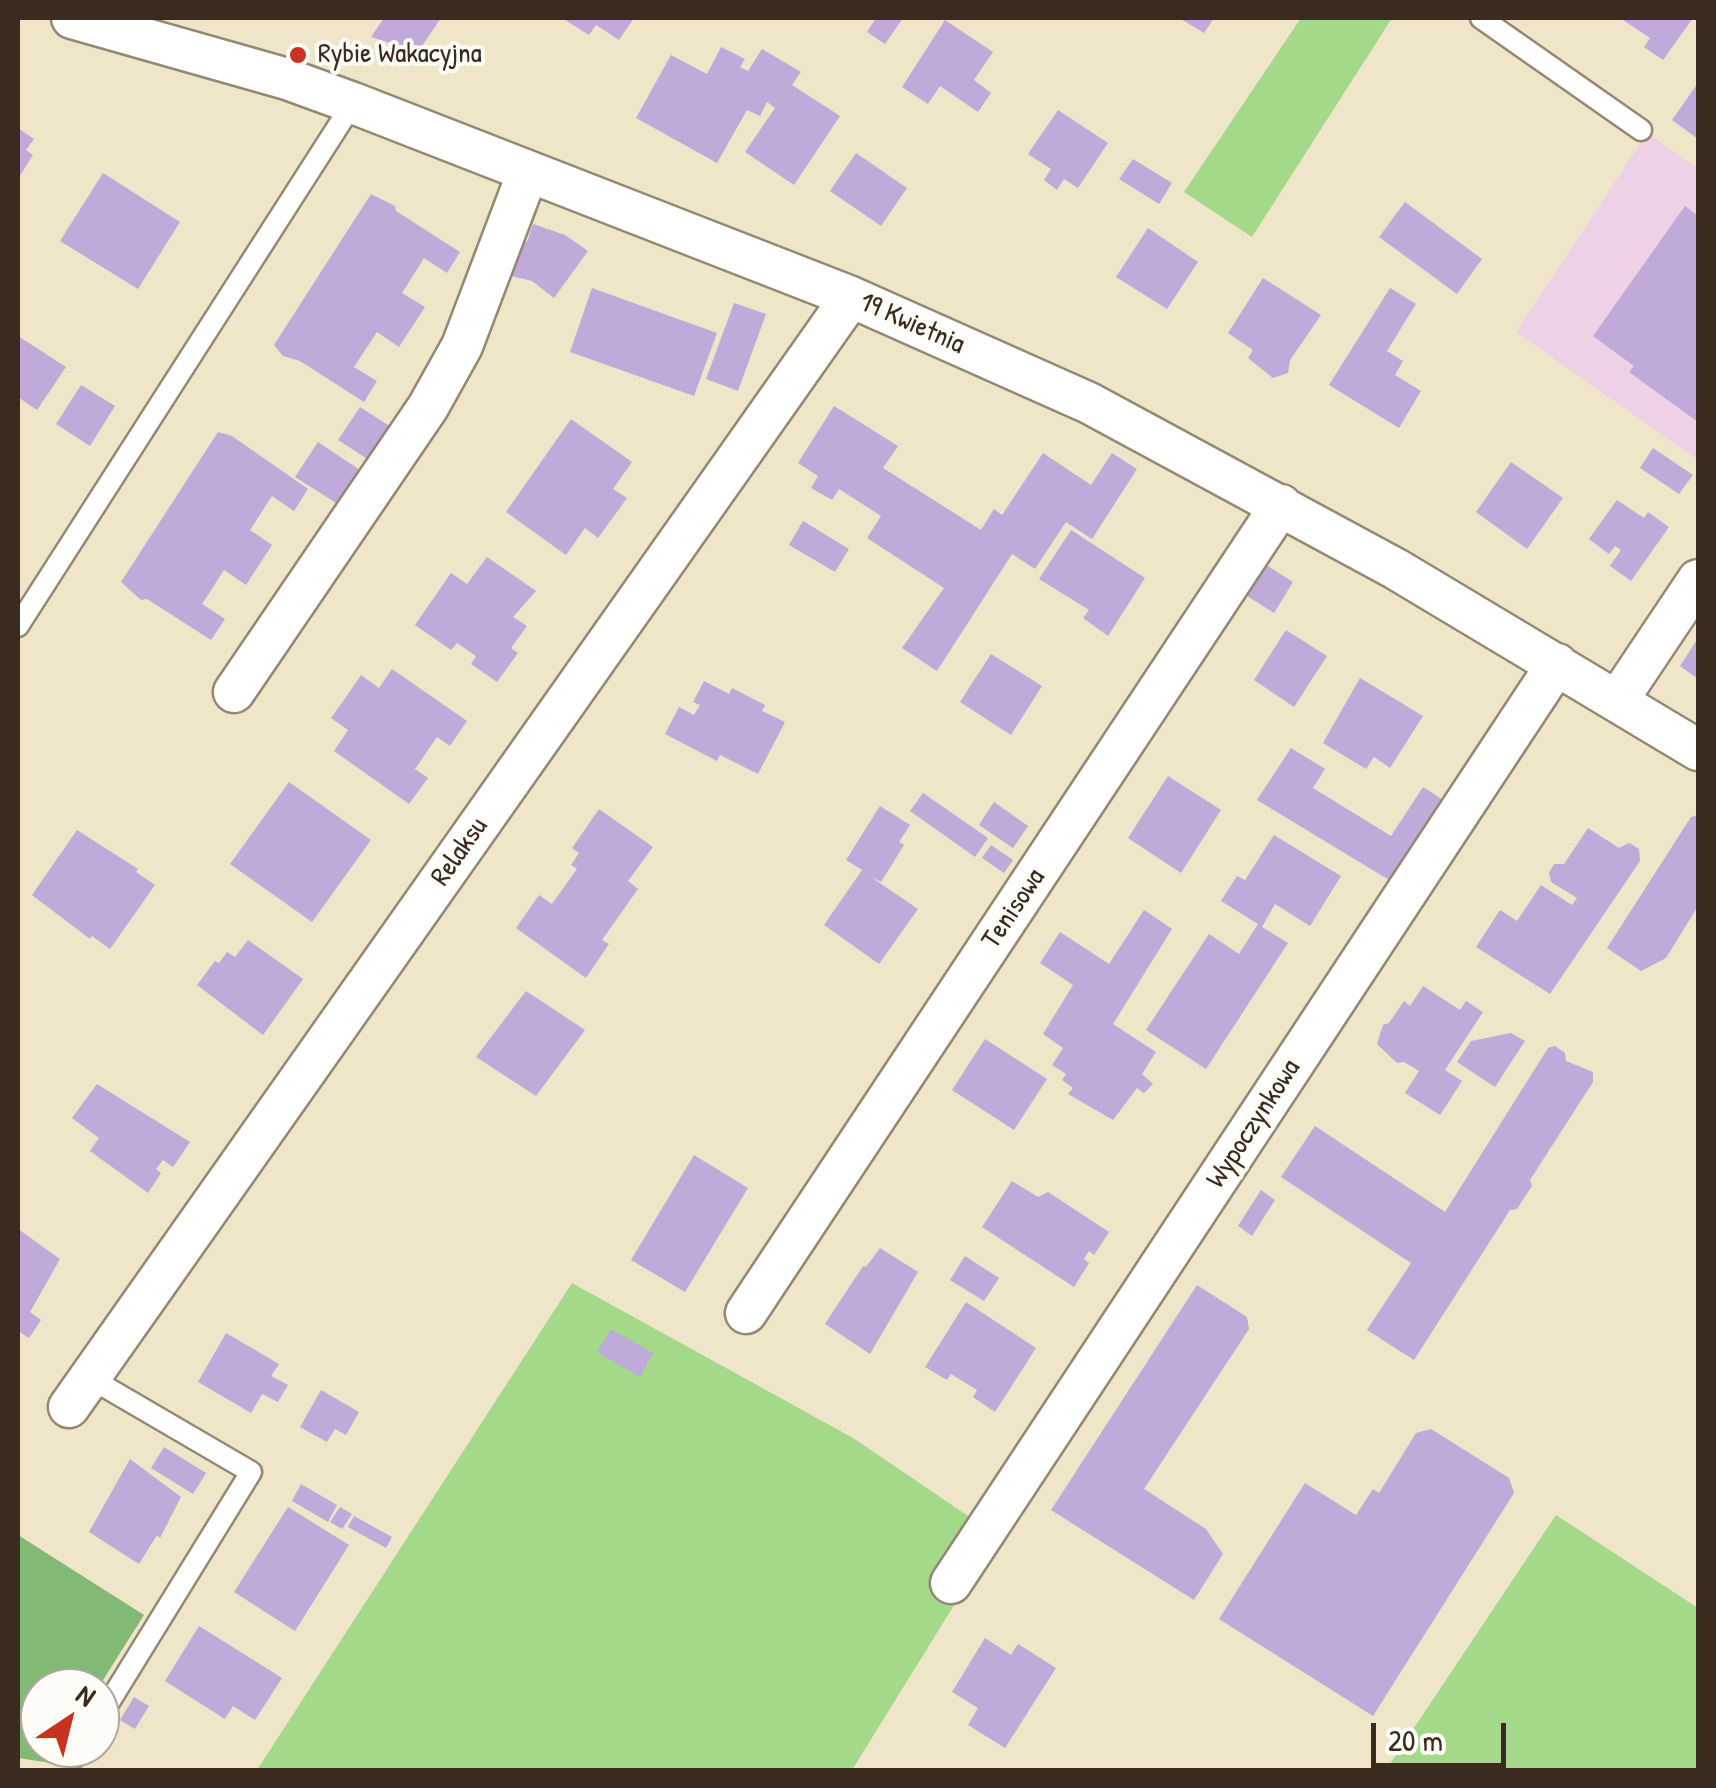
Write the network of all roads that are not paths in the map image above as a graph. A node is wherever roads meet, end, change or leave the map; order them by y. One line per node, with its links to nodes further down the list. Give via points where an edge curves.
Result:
1 (1481, 18): 4 (lane)
2 (82, 19): 3 (street, 19 Kwietnia)
3 (352, 103): 5 (street, 19 Kwietnia); 9 (lane)
4 (1641, 130)
5 (528, 172): 6 (street, 19 Kwietnia); 11 (street, via 462,346 428,407)
6 (851, 297): 7 (street, 19 Kwietnia, via 1089,403); 15 (street, Relaksu)
7 (1282, 505): 10 (street, 19 Kwietnia); 14 (street, Tenisowa)
8 (1698, 580): 12 (street)
9 (18, 626)
10 (1556, 664): 12 (street, 19 Kwietnia); 16 (street, Wypoczynkowa)
11 (234, 692)
12 (1618, 702): 13 (street, 19 Kwietnia)
13 (1698, 750)
14 (746, 1313)
15 (80, 1393): 17 (lane, via 251,1472)
16 (951, 1583)
17 (120, 1685)

